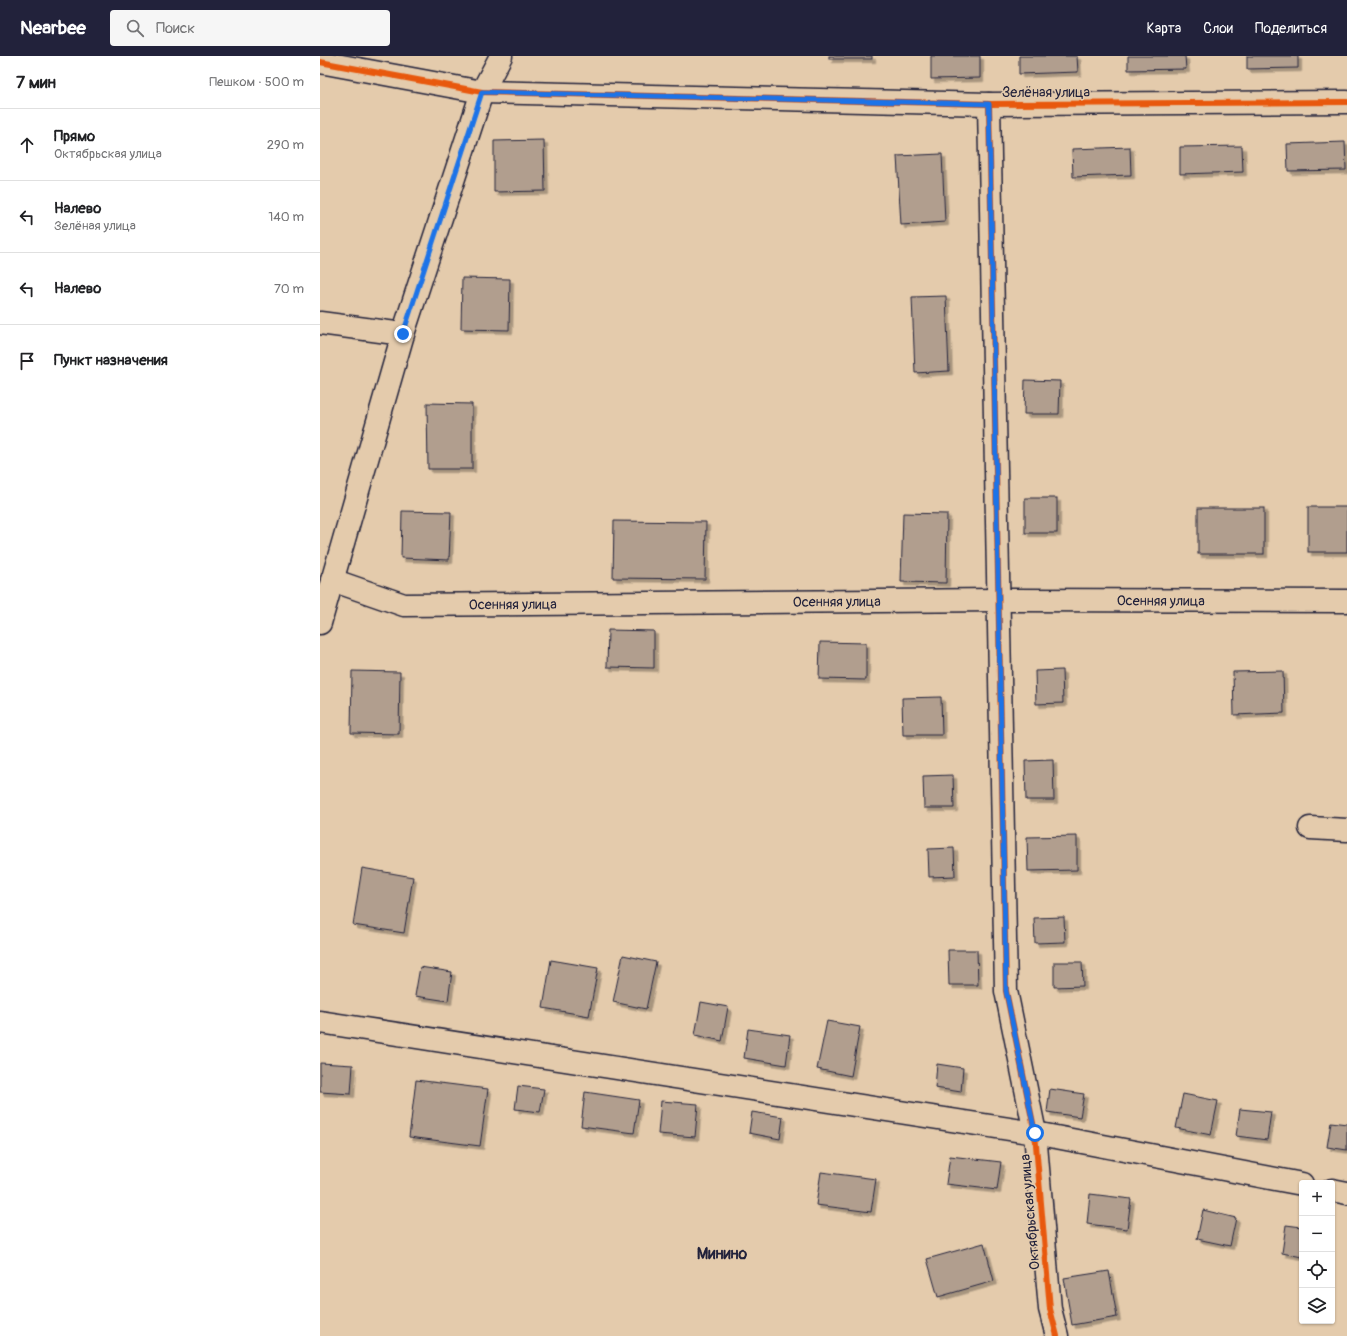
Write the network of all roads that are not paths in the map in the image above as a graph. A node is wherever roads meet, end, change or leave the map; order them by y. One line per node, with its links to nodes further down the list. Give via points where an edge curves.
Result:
1 (501, 56): 3 (street)
2 (320, 62): 3 (street, Зелёная улица)
3 (482, 92): 5 (street, Зелёная улица); 7 (street)
4 (1347, 102): 5 (street, Зелёная улица)
5 (989, 104): 9 (street, Октябрьская улица)
6 (320, 323): 7 (street)
7 (403, 334): 8 (street)
8 (332, 580): 9 (street, Осенняя улица, via 404,605); 11 (street)
9 (999, 600): 10 (street, Осенняя улица); 15 (street, Октябрьская улица, via 1006,991)
10 (1347, 601)
11 (320, 623)
12 (1310, 828): 13 (street)
13 (1347, 830)
14 (320, 1022): 15 (street)
15 (1035, 1133): 16 (street); 19 (street, Октябрьская улица, via 1050,1309)
16 (1299, 1183)
17 (1335, 1191): 18 (street)
18 (1347, 1193)
19 (1057, 1336)

